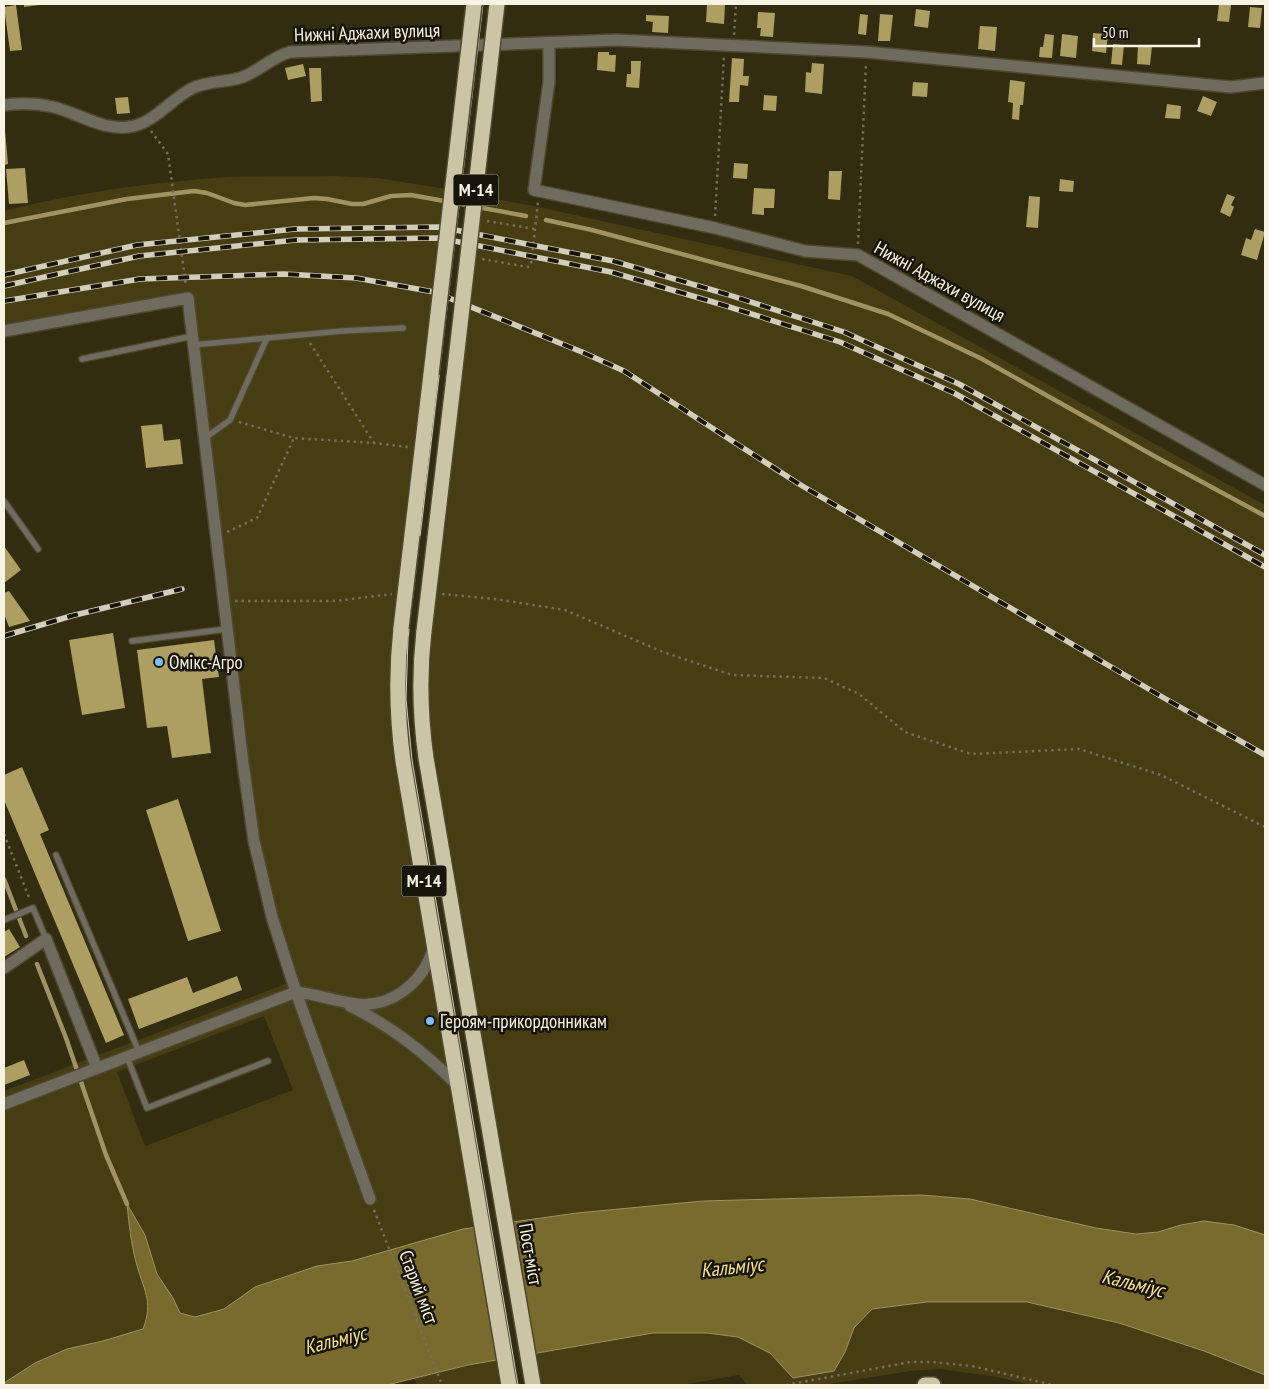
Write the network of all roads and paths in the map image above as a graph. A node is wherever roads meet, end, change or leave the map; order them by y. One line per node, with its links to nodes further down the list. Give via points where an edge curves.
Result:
1 (474, 4): 43 (highway, М-14, bridge, via 397,668 399,731)
2 (498, 4): 56 (highway, Пост-міст / М-14, bridge, via 424,631 420,699 426,758)
3 (736, 4): 5 (path)
4 (549, 43): 5 (street, Нижні Аджахи вулиця, via 616,40); 9 (street, Нижні Аджахи вулиця, via 290,52 270,59 237,79 198,86); 10 (street, via 549,82 534,190)
5 (729, 45): 6 (street, Нижні Аджахи вулиця); 12 (path)
6 (866, 52): 7 (street, Нижні Аджахи вулиця, via 1230,87); 14 (path)
7 (1265, 83)
8 (4, 105): 9 (street, via 55,107 85,119 124,127)
9 (145, 122): 16 (path, via 168,154)
10 (539, 192): 12 (street, Нижні Аджахи вулиця); 13 (path)
11 (487, 220): 13 (path)
12 (715, 228): 14 (street, Нижні Аджахи вулиця, via 805,251)
13 (535, 229): 15 (path, via 531,265 528,267)
14 (858, 255): 28 (street, Нижні Аджахи вулиця)
15 (482, 259)
16 (188, 298): 18 (street); 21 (street)
17 (403, 328): 19 (lane)
18 (4, 331)
19 (305, 335): 20 (lane); 26 (path)
20 (267, 338): 21 (lane); 23 (lane)
21 (193, 340): 22 (lane); 24 (street)
22 (82, 359)
23 (230, 420): 24 (lane); 25 (path)
24 (204, 438): 30 (street)
25 (294, 438): 26 (path); 30 (path, via 257,518)
26 (374, 443): 27 (path)
27 (401, 446)
28 (1265, 485)
29 (4, 501): 31 (lane)
30 (216, 537): 34 (street)
31 (38, 549)
32 (400, 593): 34 (path, via 335,601)
33 (434, 594): 37 (path, via 565,610 663,652 732,675 824,678 859,694 906,732 971,754 1079,749 1161,775)
34 (224, 601): 35 (street)
35 (227, 629): 36 (lane); 45 (street, via 254,841 272,917)
36 (132, 641)
37 (1265, 828)
38 (4, 834): 40 (path)
39 (56, 855): 47 (lane)
40 (33, 908): 41 (lane); 42 (lane)
41 (4, 920)
42 (46, 939): 44 (street); 50 (street)
43 (434, 944): 46 (street, via 421,975 404,991 373,1004); 51 (highway, М-14)
44 (4, 968)
45 (296, 992): 46 (street); 47 (street); 53 (street)
46 (339, 1001): 51 (street, via 377,1020 412,1044)
47 (139, 1052): 48 (street)
48 (127, 1057): 49 (lane, via 146,1108); 50 (street)
49 (268, 1061)
50 (93, 1070): 52 (street)
51 (459, 1087): 55 (highway, М-14)
52 (4, 1104)
53 (370, 1199): 54 (path, Старий міст)
54 (442, 1385)
55 (510, 1385)
56 (533, 1385)
57 (925, 1385): 58 (highway)
58 (933, 1385)

